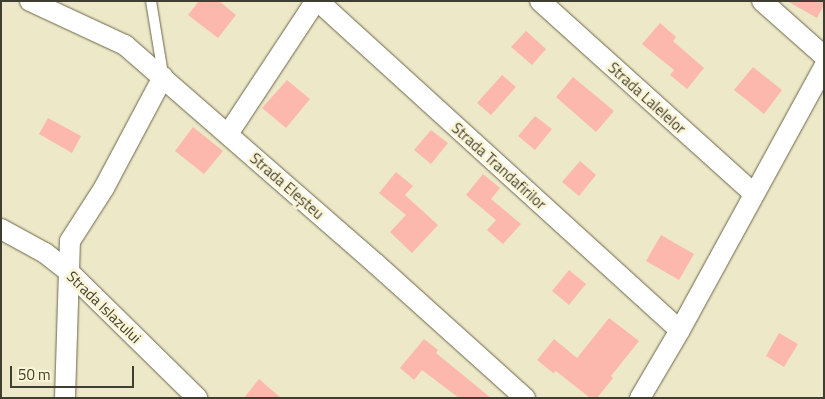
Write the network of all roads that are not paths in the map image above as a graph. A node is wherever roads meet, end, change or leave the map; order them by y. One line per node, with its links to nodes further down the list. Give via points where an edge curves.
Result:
1 (30, 1): 9 (street, Strada Eleșteu, via 125,45)
2 (151, 1): 9 (lane)
3 (318, 1): 4 (street); 10 (street); 14 (street, Strada Trandafirilor)
4 (323, 1)
5 (540, 1): 11 (street, Strada Lalelelor)
6 (762, 1): 7 (street)
7 (824, 56)
8 (824, 67): 11 (street)
9 (163, 77): 10 (street, Strada Eleșteu); 13 (street, via 104,188 70,241)
10 (228, 134): 17 (street, Strada Eleșteu)
11 (754, 194): 14 (street)
12 (1, 229): 13 (street, Strada Islazului, via 45,253)
13 (68, 272): 15 (street); 16 (street, Strada Islazului)
14 (680, 330): 18 (street)
15 (66, 398)
16 (197, 398)
17 (525, 398)
18 (640, 398)

